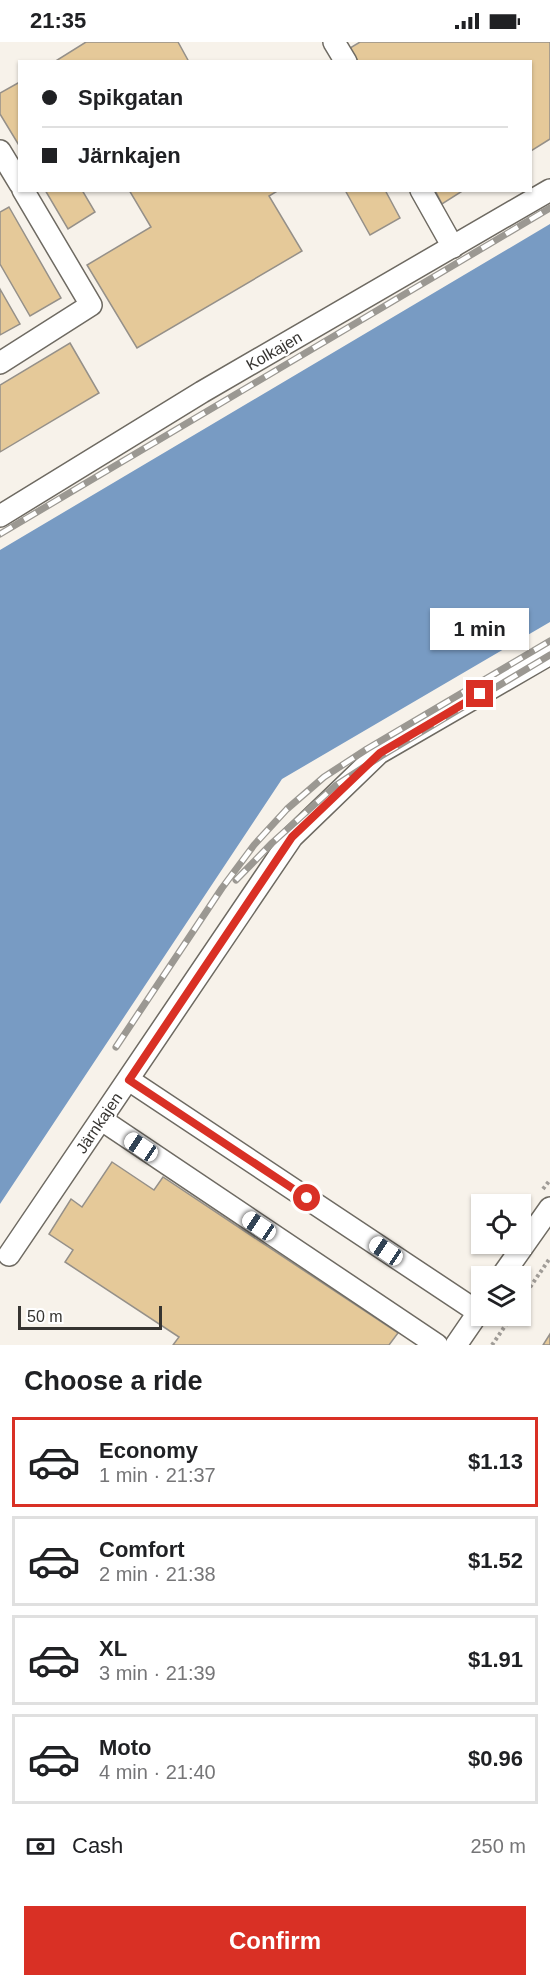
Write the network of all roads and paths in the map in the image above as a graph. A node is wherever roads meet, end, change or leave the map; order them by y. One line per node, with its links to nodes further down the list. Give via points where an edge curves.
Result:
1 (334, 42): 2 (street)
2 (345, 60)
3 (0, 151): 4 (street)
4 (18, 181)
5 (550, 190): 8 (street, Kolkajen)
6 (24, 192): 9 (street, via 91,305)
7 (422, 192): 8 (street)
8 (453, 247): 10 (street, Kolkajen, via 202,392)
9 (0, 363)
10 (0, 516)
11 (550, 654): 12 (street, Järnkajen, via 380,753 292,837)
12 (129, 1080): 13 (street, Järnkajen); 19 (street)
13 (102, 1120): 15 (street, Järnkajen); 22 (street)
14 (550, 1208): 17 (street)
15 (9, 1255)
16 (550, 1258): 18 (path)
17 (509, 1266)
18 (531, 1286)
19 (471, 1303)
20 (471, 1322): 23 (street)
21 (505, 1326): 24 (path)
22 (437, 1345)
23 (456, 1345)
24 (492, 1345)

